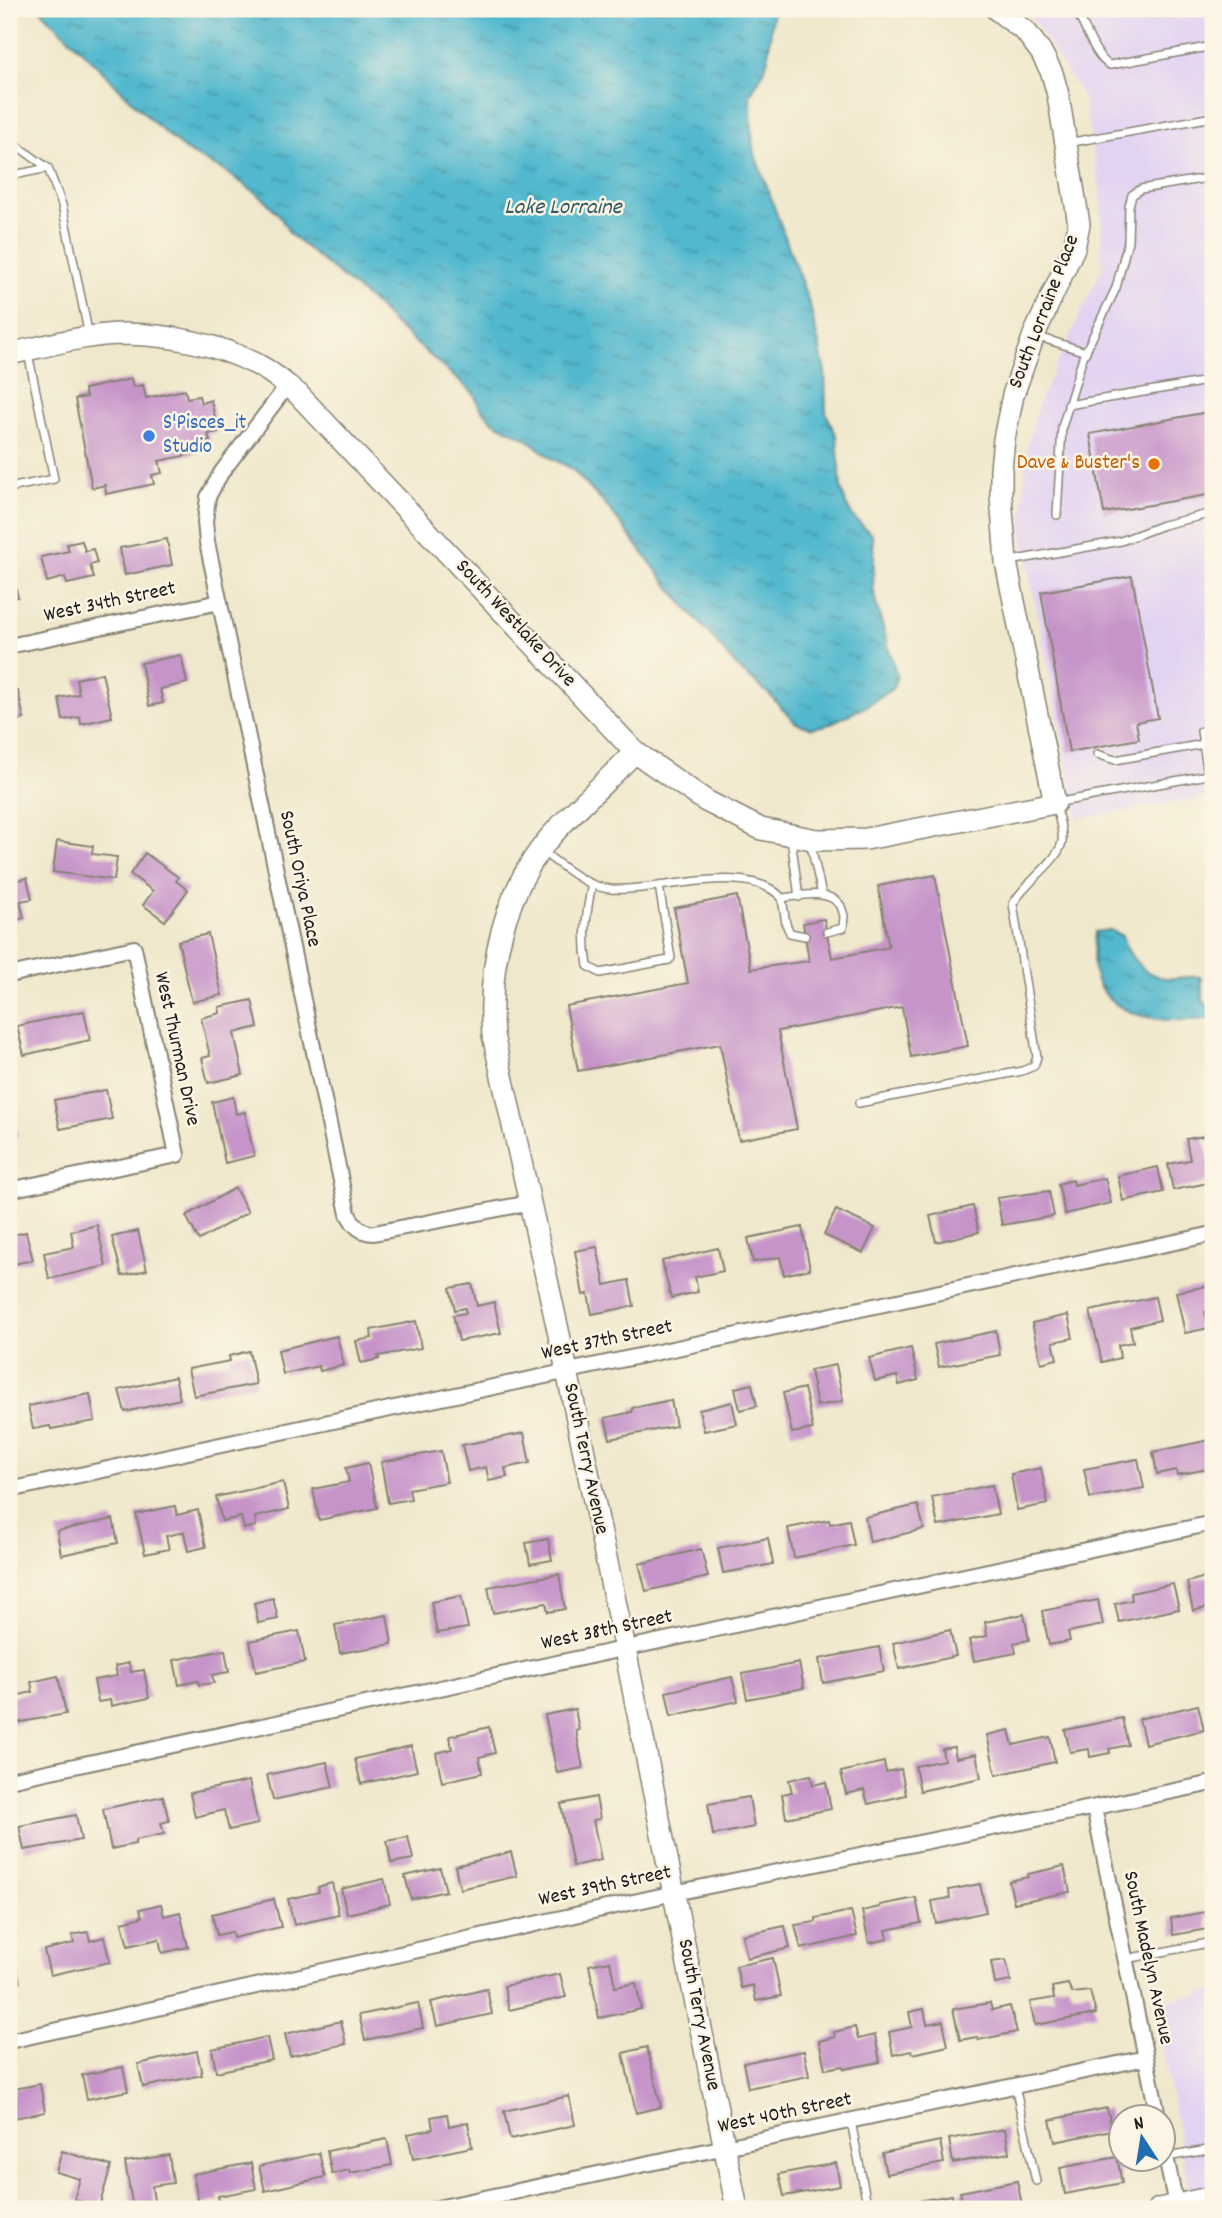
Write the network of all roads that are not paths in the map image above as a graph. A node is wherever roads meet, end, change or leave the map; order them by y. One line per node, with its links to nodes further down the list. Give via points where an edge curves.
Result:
1 (996, 9): 6 (street, South Lorraine Place, via 1026,32 1052,73)
2 (1074, 9): 3 (lane, via 1099,58 1110,65)
3 (1213, 46)
4 (1213, 117): 6 (lane)
5 (9, 140): 7 (lane)
6 (1066, 143): 10 (street, South Lorraine Place, via 1079,224 1064,272)
7 (48, 168): 8 (lane); 11 (lane, via 62,205)
8 (9, 176)
9 (1213, 177): 13 (lane, via 1141,189 1132,195 1128,241 1115,288)
10 (1034, 335): 13 (lane); 20 (street, South Lorraine Place, via 1013,395 1004,439 1001,496)
11 (89, 338): 12 (street, South Westlake Drive); 15 (street, South Westlake Drive, via 123,334 218,348 256,364)
12 (18, 352): 17 (lane, via 54,479)
13 (1086, 352): 16 (lane)
14 (1213, 380): 16 (lane)
15 (287, 386): 21 (street, South Oriya Place, via 220,473 208,497 207,542); 25 (street, South Westlake Drive)
16 (1068, 405): 19 (lane, via 1062,427)
17 (9, 488)
18 (1213, 513): 20 (lane, via 1121,541)
19 (1057, 515)
20 (1006, 562): 28 (street, South Lorraine Place)
21 (220, 602): 22 (street, West 34th Street); 41 (street, South Oriya Place, via 351,1220 360,1230 374,1233)
22 (9, 646)
23 (1213, 729): 24 (lane, via 1201,731)
24 (1203, 744): 26 (lane, via 1115,760); 27 (lane)
25 (635, 752): 29 (street, South Westlake Drive, via 706,801 761,829); 30 (street, South Terry Avenue)
26 (1097, 754)
27 (1211, 774): 28 (lane)
28 (1055, 803): 29 (street, South Westlake Drive, via 866,839); 39 (lane, via 1062,841 1056,855 1013,904 1037,1057 1034,1066)
29 (800, 837): 33 (lane); 34 (lane)
30 (541, 851): 31 (lane); 41 (street, South Terry Avenue, via 503,925 491,1008)
31 (592, 884): 32 (lane, via 610,889); 32 (lane, via 585,948 588,966 600,973 671,958)
32 (659, 886): 35 (lane, via 752,881)
33 (822, 895): 34 (lane); 36 (lane, via 838,901 844,916 843,928)
34 (799, 897): 35 (lane)
35 (782, 898): 37 (lane, via 788,930)
36 (827, 933)
37 (805, 936)
38 (9, 975): 40 (street, West Thurman Drive, via 134,948 177,1155)
39 (859, 1103)
40 (9, 1190)
41 (529, 1203): 43 (street, South Terry Avenue)
42 (1213, 1234): 43 (street, West 37th Street)
43 (567, 1371): 44 (street, West 37th Street); 46 (street, South Terry Avenue)
44 (9, 1490)
45 (1213, 1523): 46 (street, West 38th Street)
46 (625, 1648): 47 (street, West 38th Street); 50 (street, South Terry Avenue)
47 (9, 1780)
48 (1213, 1783): 49 (street, West 39th Street)
49 (1094, 1808): 50 (street, West 39th Street); 52 (street, South Madelyn Avenue)
50 (674, 1893): 53 (street, West 39th Street); 60 (street, South Terry Avenue)
51 (1213, 1942): 52 (lane)
52 (1125, 1959): 54 (street, South Madelyn Avenue)
53 (9, 2041)
54 (1146, 2058): 55 (street, West 40th Street); 56 (street, South Madelyn Avenue)
55 (1015, 2086): 57 (street, West 40th Street); 64 (lane)
56 (1155, 2102)
57 (851, 2121): 60 (street, West 40th Street); 69 (lane)
58 (1213, 2121): 59 (lane)
59 (1213, 2139)
60 (724, 2148): 67 (street, West 40th Street); 68 (street, South Terry Avenue)
61 (1213, 2149): 62 (lane)
62 (1176, 2155)
63 (1168, 2172): 66 (street)
64 (1036, 2181)
65 (1213, 2197): 66 (street)
66 (1170, 2208)
67 (433, 2209)
68 (737, 2209)
69 (868, 2209)

